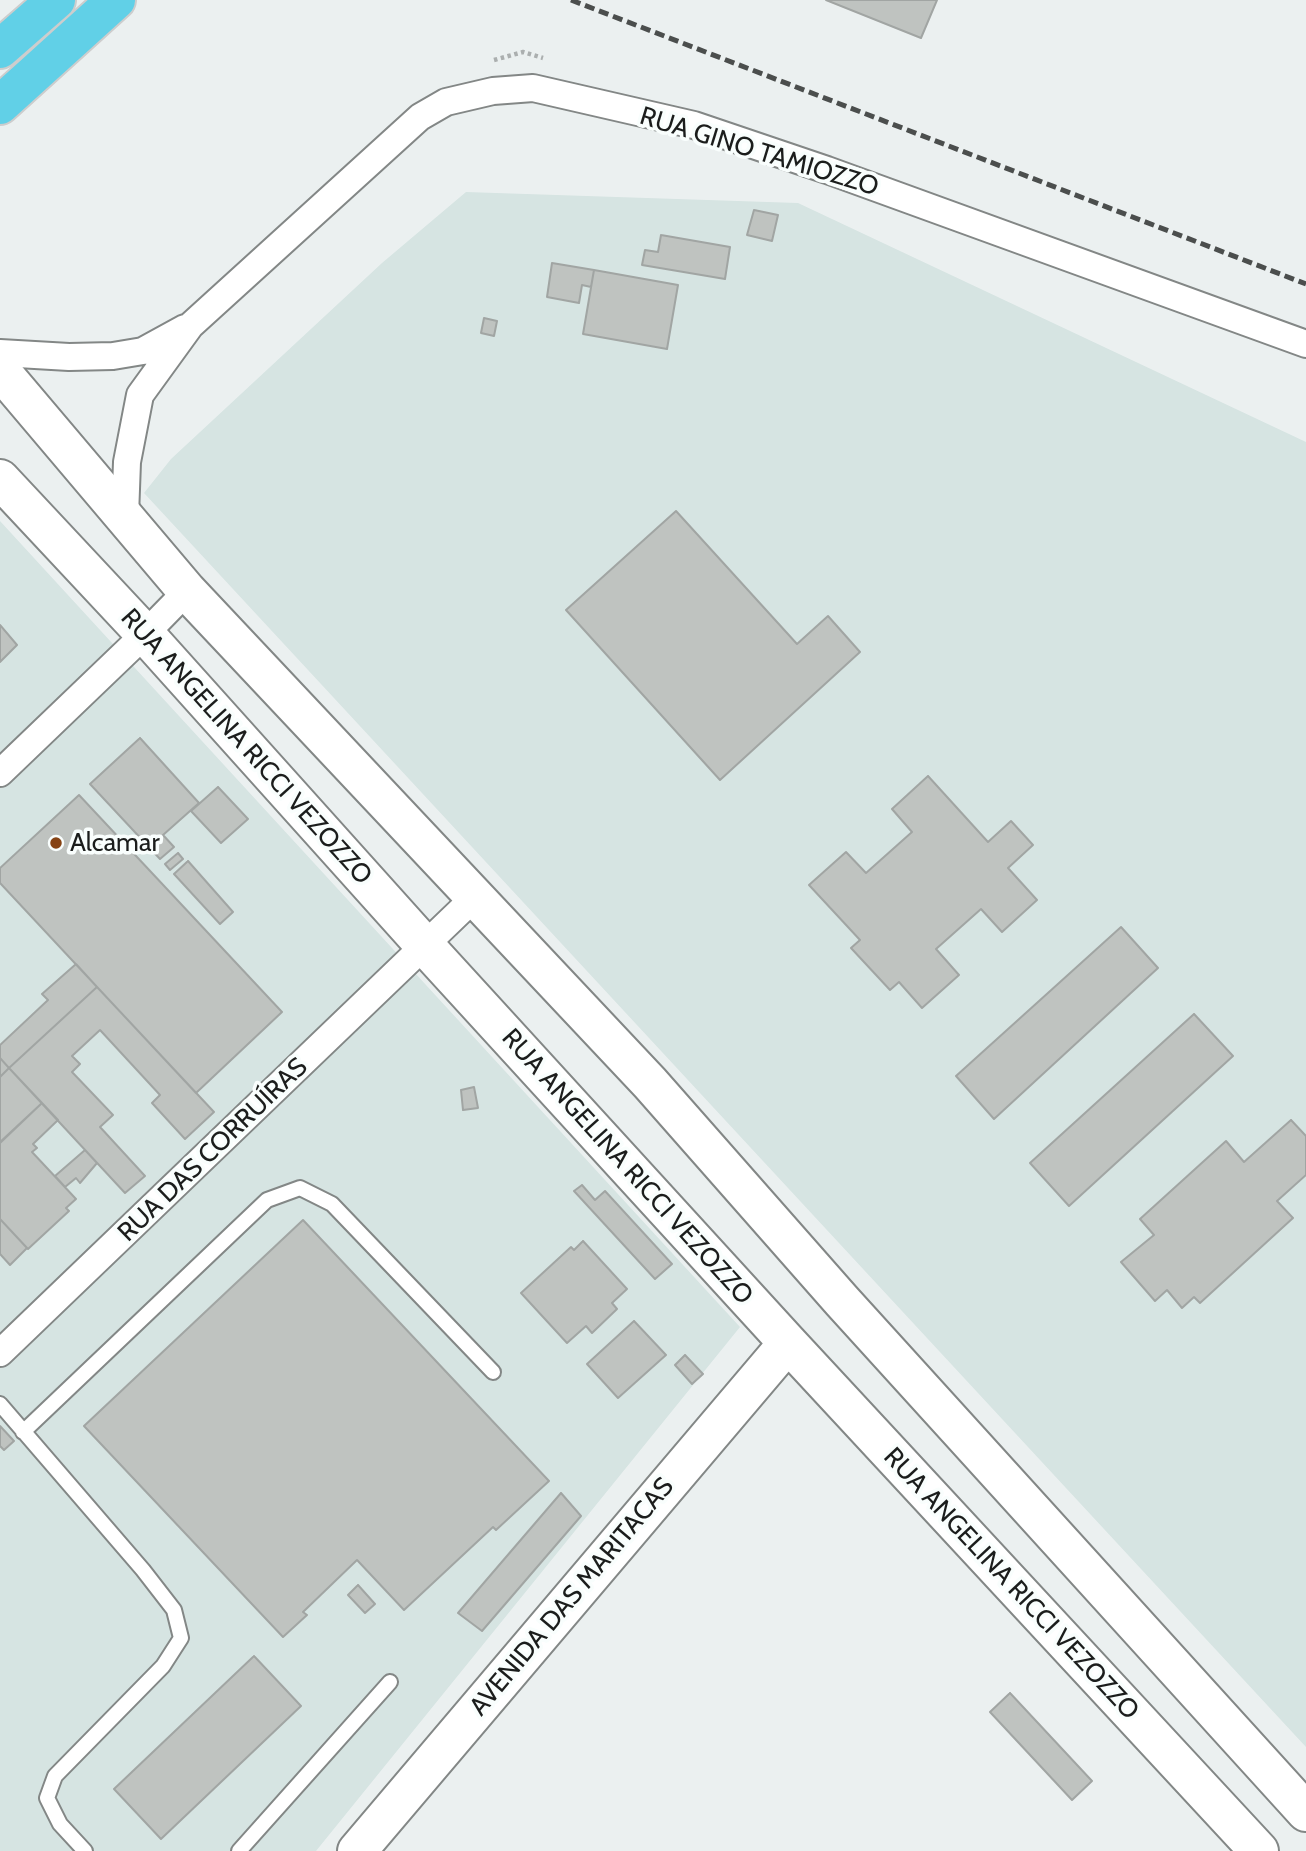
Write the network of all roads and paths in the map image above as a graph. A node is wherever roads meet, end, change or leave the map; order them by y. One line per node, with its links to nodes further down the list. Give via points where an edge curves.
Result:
1 (56, 0): 3 (highway)
2 (116, 0): 6 (highway)
3 (4, 44)
4 (549, 61): 5 (path, via 523,52)
5 (488, 62)
6 (42, 68): 7 (highway); 8 (main road)
7 (0, 105)
8 (0, 129)
9 (190, 326): 10 (street, RUA GINO TAMIOZZO, via 420,117 446,102 533,88 706,130 827,170); 11 (street, RUA GINO TAMIOZZO, via 143,351 113,356); 14 (street, RUA GINO TAMIOZZO, via 141,396 127,461)
10 (1306, 344)
11 (0, 353)
12 (0, 370): 14 (main road)
13 (0, 478): 16 (main road, RUA ANGELINA RICCI VEZOZZO)
14 (125, 516): 15 (main road)
15 (187, 591): 16 (street); 18 (main road)
16 (145, 634): 17 (street); 19 (main road, RUA ANGELINA RICCI VEZOZZO)
17 (0, 773)
18 (475, 897): 19 (street, RUA DAS CORRUÍRAS); 26 (main road, via 650,1083)
19 (426, 947): 20 (main road, RUA ANGELINA RICCI VEZOZZO); 21 (street, RUA DAS CORRUÍRAS)
20 (788, 1343): 29 (main road, AVENIDA DAS MARITACAS); 30 (main road, RUA ANGELINA RICCI VEZOZZO)
21 (0, 1353)
22 (493, 1371): 24 (lane, via 332,1204 300,1188 267,1200)
23 (0, 1404): 24 (lane)
24 (23, 1432): 27 (lane, via 143,1570 174,1611 181,1638 163,1666 55,1776 47,1798 60,1824)
25 (390, 1682): 28 (lane)
26 (1306, 1812)
27 (86, 1851)
28 (239, 1851)
29 (357, 1851)
30 (1259, 1851)

